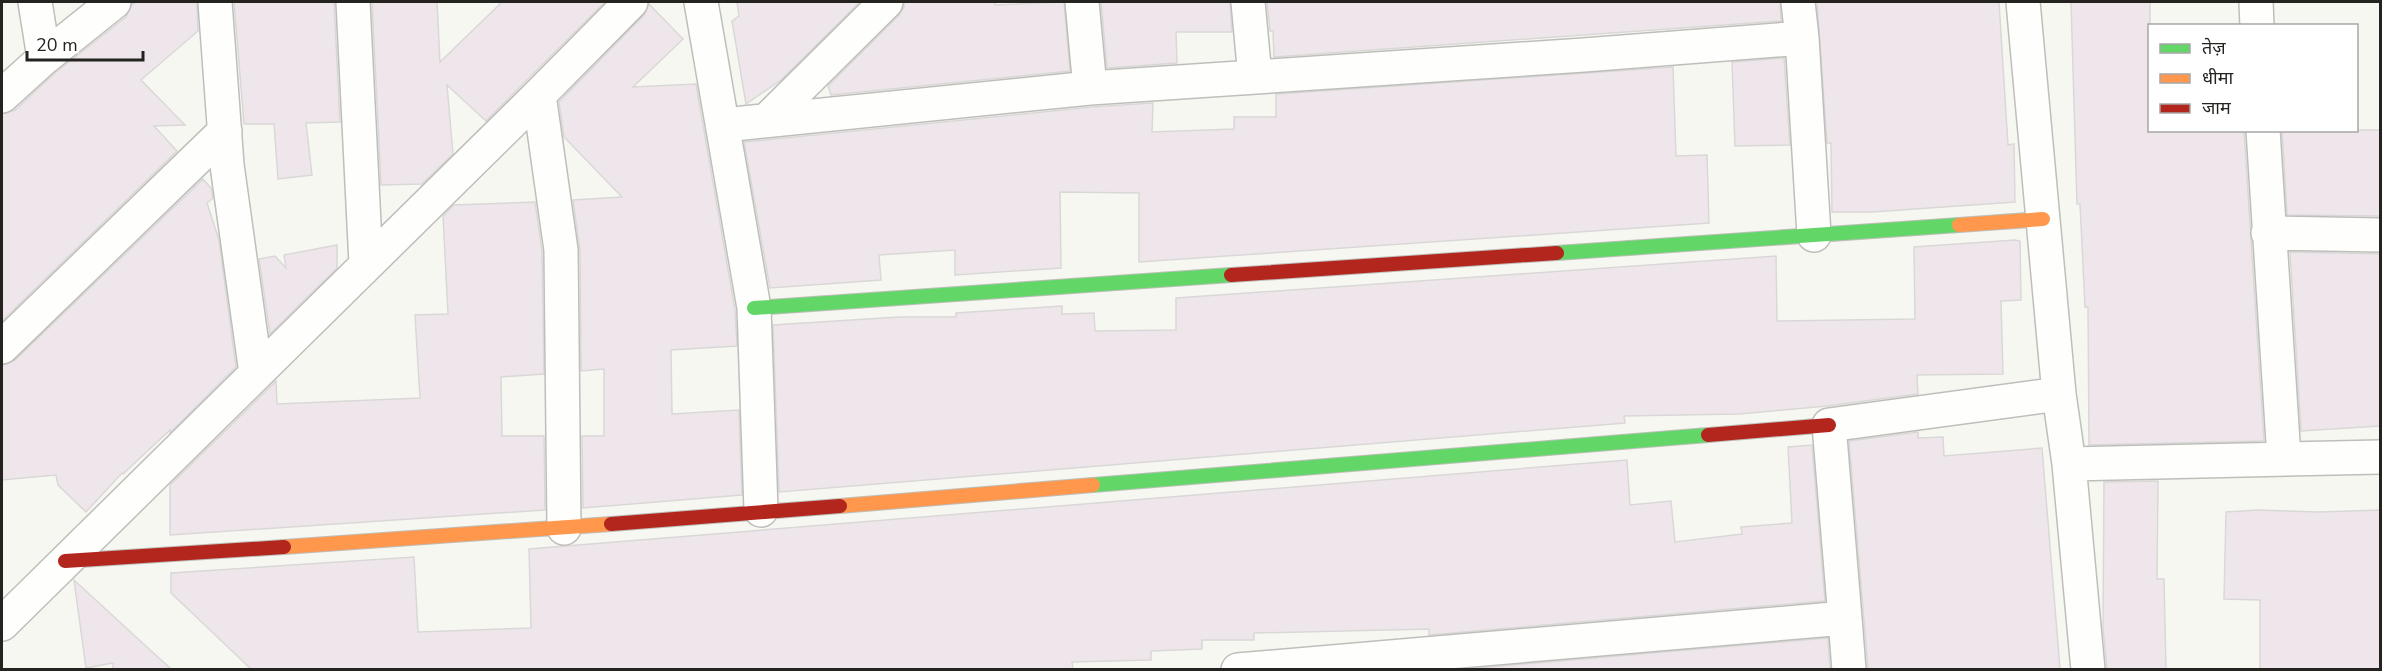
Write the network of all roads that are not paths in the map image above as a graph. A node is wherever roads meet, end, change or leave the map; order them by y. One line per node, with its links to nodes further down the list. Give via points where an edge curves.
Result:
1 (35, 2): 15 (street)
2 (114, 2): 15 (street)
3 (215, 2): 22 (street)
4 (352, 2): 28 (street)
5 (631, 2): 18 (street)
6 (701, 2): 21 (street)
7 (886, 2): 20 (street)
8 (1082, 2): 17 (street)
9 (1248, 2): 16 (street)
10 (1798, 2): 14 (street)
11 (2023, 2): 24 (street)
12 (2256, 2): 13 (street)
13 (2257, 24)
14 (1802, 38): 16 (street); 27 (street)
15 (44, 58): 19 (street)
16 (1255, 77): 17 (street)
17 (1090, 88): 20 (street)
18 (539, 95): 28 (street); 38 (street, via 561,250)
19 (2, 96)
20 (768, 119): 21 (street)
21 (724, 125): 29 (street)
22 (225, 131): 30 (street); 31 (street)
23 (2263, 132): 25 (street)
24 (2043, 219): 27 (street); 32 (street)
25 (2268, 233): 26 (street); 35 (street)
26 (2380, 234)
27 (1814, 235): 29 (street)
28 (366, 264): 31 (street)
29 (754, 308): 37 (street)
30 (2, 347)
31 (256, 373): 39 (street)
32 (2059, 394): 33 (street); 36 (street)
33 (1829, 425): 37 (street); 40 (street)
34 (2380, 457): 35 (street)
35 (2284, 458): 36 (street)
36 (2069, 464): 44 (street)
37 (762, 510): 38 (street)
38 (564, 528): 39 (street)
39 (65, 561): 41 (street)
40 (1845, 618): 42 (street); 43 (street)
41 (2, 624)
42 (1238, 669)
43 (1849, 669)
44 (2088, 669)

